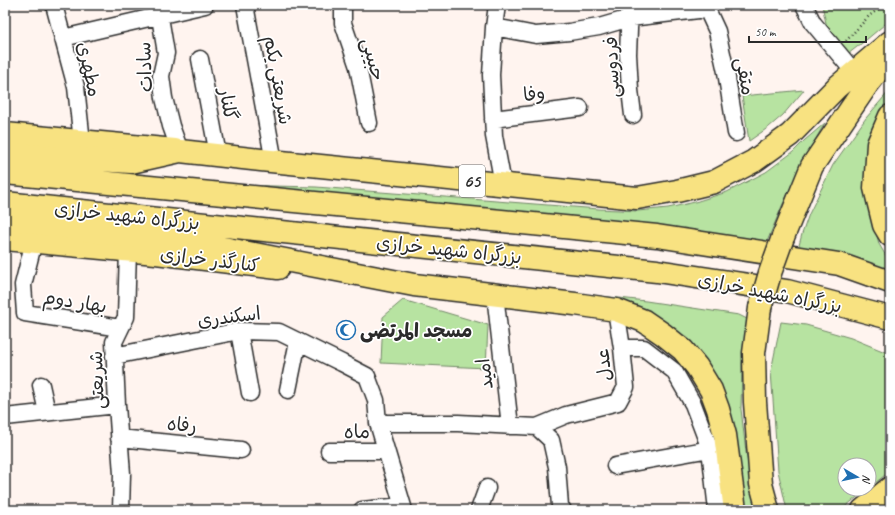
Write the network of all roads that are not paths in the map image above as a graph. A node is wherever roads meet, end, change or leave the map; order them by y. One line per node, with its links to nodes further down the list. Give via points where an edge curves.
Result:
1 (54, 5): 11 (street, مطهری)
2 (204, 5): 8 (street)
3 (246, 5): 27 (street, شریعتی یکم)
4 (343, 5): 20 (street, حبیبی, via 343,23 358,67)
5 (497, 5): 10 (street)
6 (804, 5): 15 (street, via 813,23)
7 (706, 7): 9 (street); 21 (street, متقی, via 717,31)
8 (159, 10): 11 (street); 24 (street, سادات, via 166,52 161,76 164,98)
9 (630, 12): 10 (street, via 599,27 569,32 536,35); 17 (street, فردوسی, via 628,54)
10 (494, 27): 19 (street, via 491,75)
11 (63, 38): 23 (street, مطهری, via 76,87)
12 (890, 42): 15 (main road, 65)
13 (890, 56): 70 (main road, bridge, via 867,84 812,166 783,237 760,308 754,353 755,402 761,484)
14 (200, 59): 26 (street, گلنار)
15 (854, 72): 29 (main road, 65, via 790,135 754,161 714,182 637,198)
16 (580, 108): 19 (street, وفا)
17 (633, 115)
18 (890, 116): 32 (main road, via 878,144 875,188 884,225)
19 (493, 119): 29 (street)
20 (369, 124)
21 (736, 133)
22 (5, 134): 23 (main road)
23 (82, 142): 24 (main road)
24 (180, 151): 25 (main road, 65, via 131,162); 26 (main road, 65)
25 (5, 153)
26 (218, 155): 27 (main road, 65)
27 (274, 162): 29 (main road, 65)
28 (5, 173): 36 (main road, بزرگراه شهید خرازی, via 657,236 839,264)
29 (503, 184)
30 (5, 203): 40 (main road, بزرگراه شهید خرازی, via 657,270 787,291)
31 (5, 218): 37 (main road, via 218,247)
32 (890, 235)
33 (5, 239): 34 (main road, کنارگذر خرازی)
34 (34, 241): 35 (main road, کنارگذر خرازی); 41 (street, بهار دوم, via 23,285 24,313)
35 (128, 250): 37 (main road, کنارگذر خرازی); 41 (street, شریعتی, via 126,317)
36 (890, 282)
37 (414, 285): 38 (main road)
38 (495, 294): 39 (main road); 53 (street, امید)
39 (616, 310): 44 (street, عدل); 69 (main road, via 644,321 663,334 682,350 701,372 711,390 725,435)
40 (890, 318)
41 (120, 328): 45 (street, شریعتی, via 114,342)
42 (239, 331): 43 (street, اسکندری, via 279,332); 45 (street, اسکندری); 48 (street)
43 (298, 341): 47 (street); 52 (street, اسکندری, via 367,376 376,400)
44 (622, 348): 54 (street, عدل, via 626,387 618,402 566,415); 56 (street, via 644,348 674,371 693,404)
45 (114, 356): 49 (street, شریعتی)
46 (41, 384): 50 (street)
47 (288, 390)
48 (250, 393)
49 (117, 405): 50 (street); 55 (street, شریعتی)
50 (47, 412): 51 (street)
51 (5, 416)
52 (378, 423): 53 (street); 58 (street, اسکندری)
53 (510, 426): 54 (street)
54 (537, 427): 67 (street, via 551,440 557,467 560,506)
55 (119, 438): 57 (street, رفاه); 64 (street, شریعتی)
56 (710, 449): 60 (street); 68 (street)
57 (241, 450)
58 (386, 451): 59 (street, ماه); 63 (street, اسکندری)
59 (329, 452)
60 (615, 466)
61 (487, 488): 66 (street)
62 (890, 488): 71 (main road)
63 (403, 508): 65 (street)
64 (121, 510)
65 (362, 510)
66 (478, 510)
67 (563, 510)
68 (717, 510)
69 (735, 510)
70 (768, 510)
71 (863, 510)

